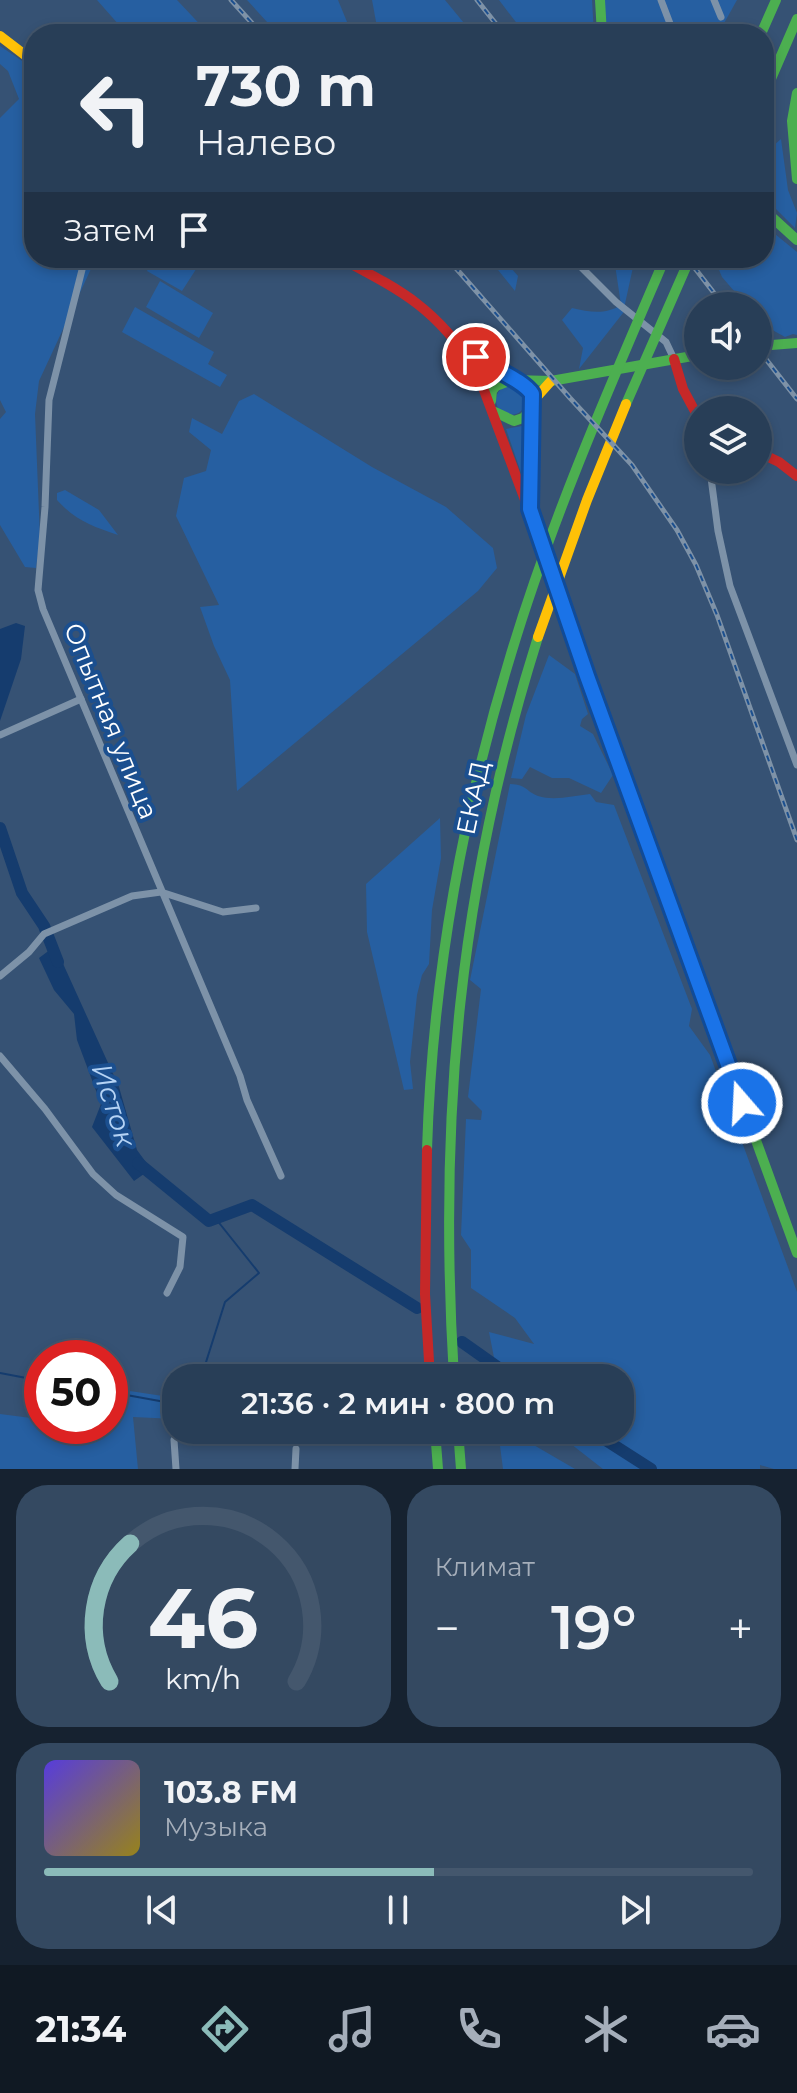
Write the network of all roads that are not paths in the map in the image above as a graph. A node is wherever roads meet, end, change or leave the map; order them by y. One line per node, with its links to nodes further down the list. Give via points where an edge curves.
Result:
1 (600, 0): 7 (main road)
2 (661, 0): 8 (street)
3 (714, 0): 5 (street)
4 (776, 0): 9 (main road)
5 (721, 17)
6 (797, 19): 12 (main road)
7 (601, 24)
8 (670, 24)
9 (765, 24)
10 (0, 36): 11 (main road)
11 (24, 54)
12 (774, 72)
13 (797, 93): 14 (main road, via 792,121)
14 (797, 179)
15 (774, 219): 16 (main road)
16 (797, 240)
17 (82, 268): 36 (street, Опытная улица, via 49,400 38,590)
18 (359, 268): 23 (main road, via 406,293)
19 (582, 268): 26 (street, via 666,342)
20 (661, 268): 46 (main road, ЕКАД, via 543,559 479,771 458,868 439,980 425,1145)
21 (686, 268): 47 (main road, ЕКАД, via 605,455 540,632 505,749 463,973 451,1095 447,1178)
22 (797, 343): 24 (main road)
23 (460, 345): 27 (main road); 31 (main road)
24 (772, 345)
25 (684, 357): 26 (main road)
26 (674, 359): 28 (main road); 29 (main road)
27 (514, 380): 28 (main road); 30 (main road, via 528,388); 31 (main road, via 492,391)
28 (551, 381): 30 (main road)
29 (687, 396)
30 (533, 404): 31 (main road, via 512,422); 35 (main road)
31 (493, 407): 35 (main road)
32 (772, 459): 33 (main road)
33 (797, 476)
34 (712, 484): 38 (street, via 730,586)
35 (530, 509): 44 (main road)
36 (81, 699): 37 (street); 39 (street, Опытная улица)
37 (0, 735)
38 (797, 765)
39 (161, 892): 40 (street, via 223,912); 41 (street, via 132,896 48,932); 43 (street, Опытная улица)
40 (256, 908)
41 (0, 976)
42 (0, 1056): 45 (street, via 93,1174 116,1195 183,1237 180,1267)
43 (281, 1176)
44 (797, 1253)
45 (167, 1293)
46 (429, 1364)
47 (454, 1364)
48 (174, 1444): 52 (street)
49 (436, 1444): 54 (main road)
50 (459, 1444): 55 (main road)
51 (296, 1449): 53 (street)
52 (176, 1469)
53 (295, 1469)
54 (438, 1469)
55 (461, 1469)

